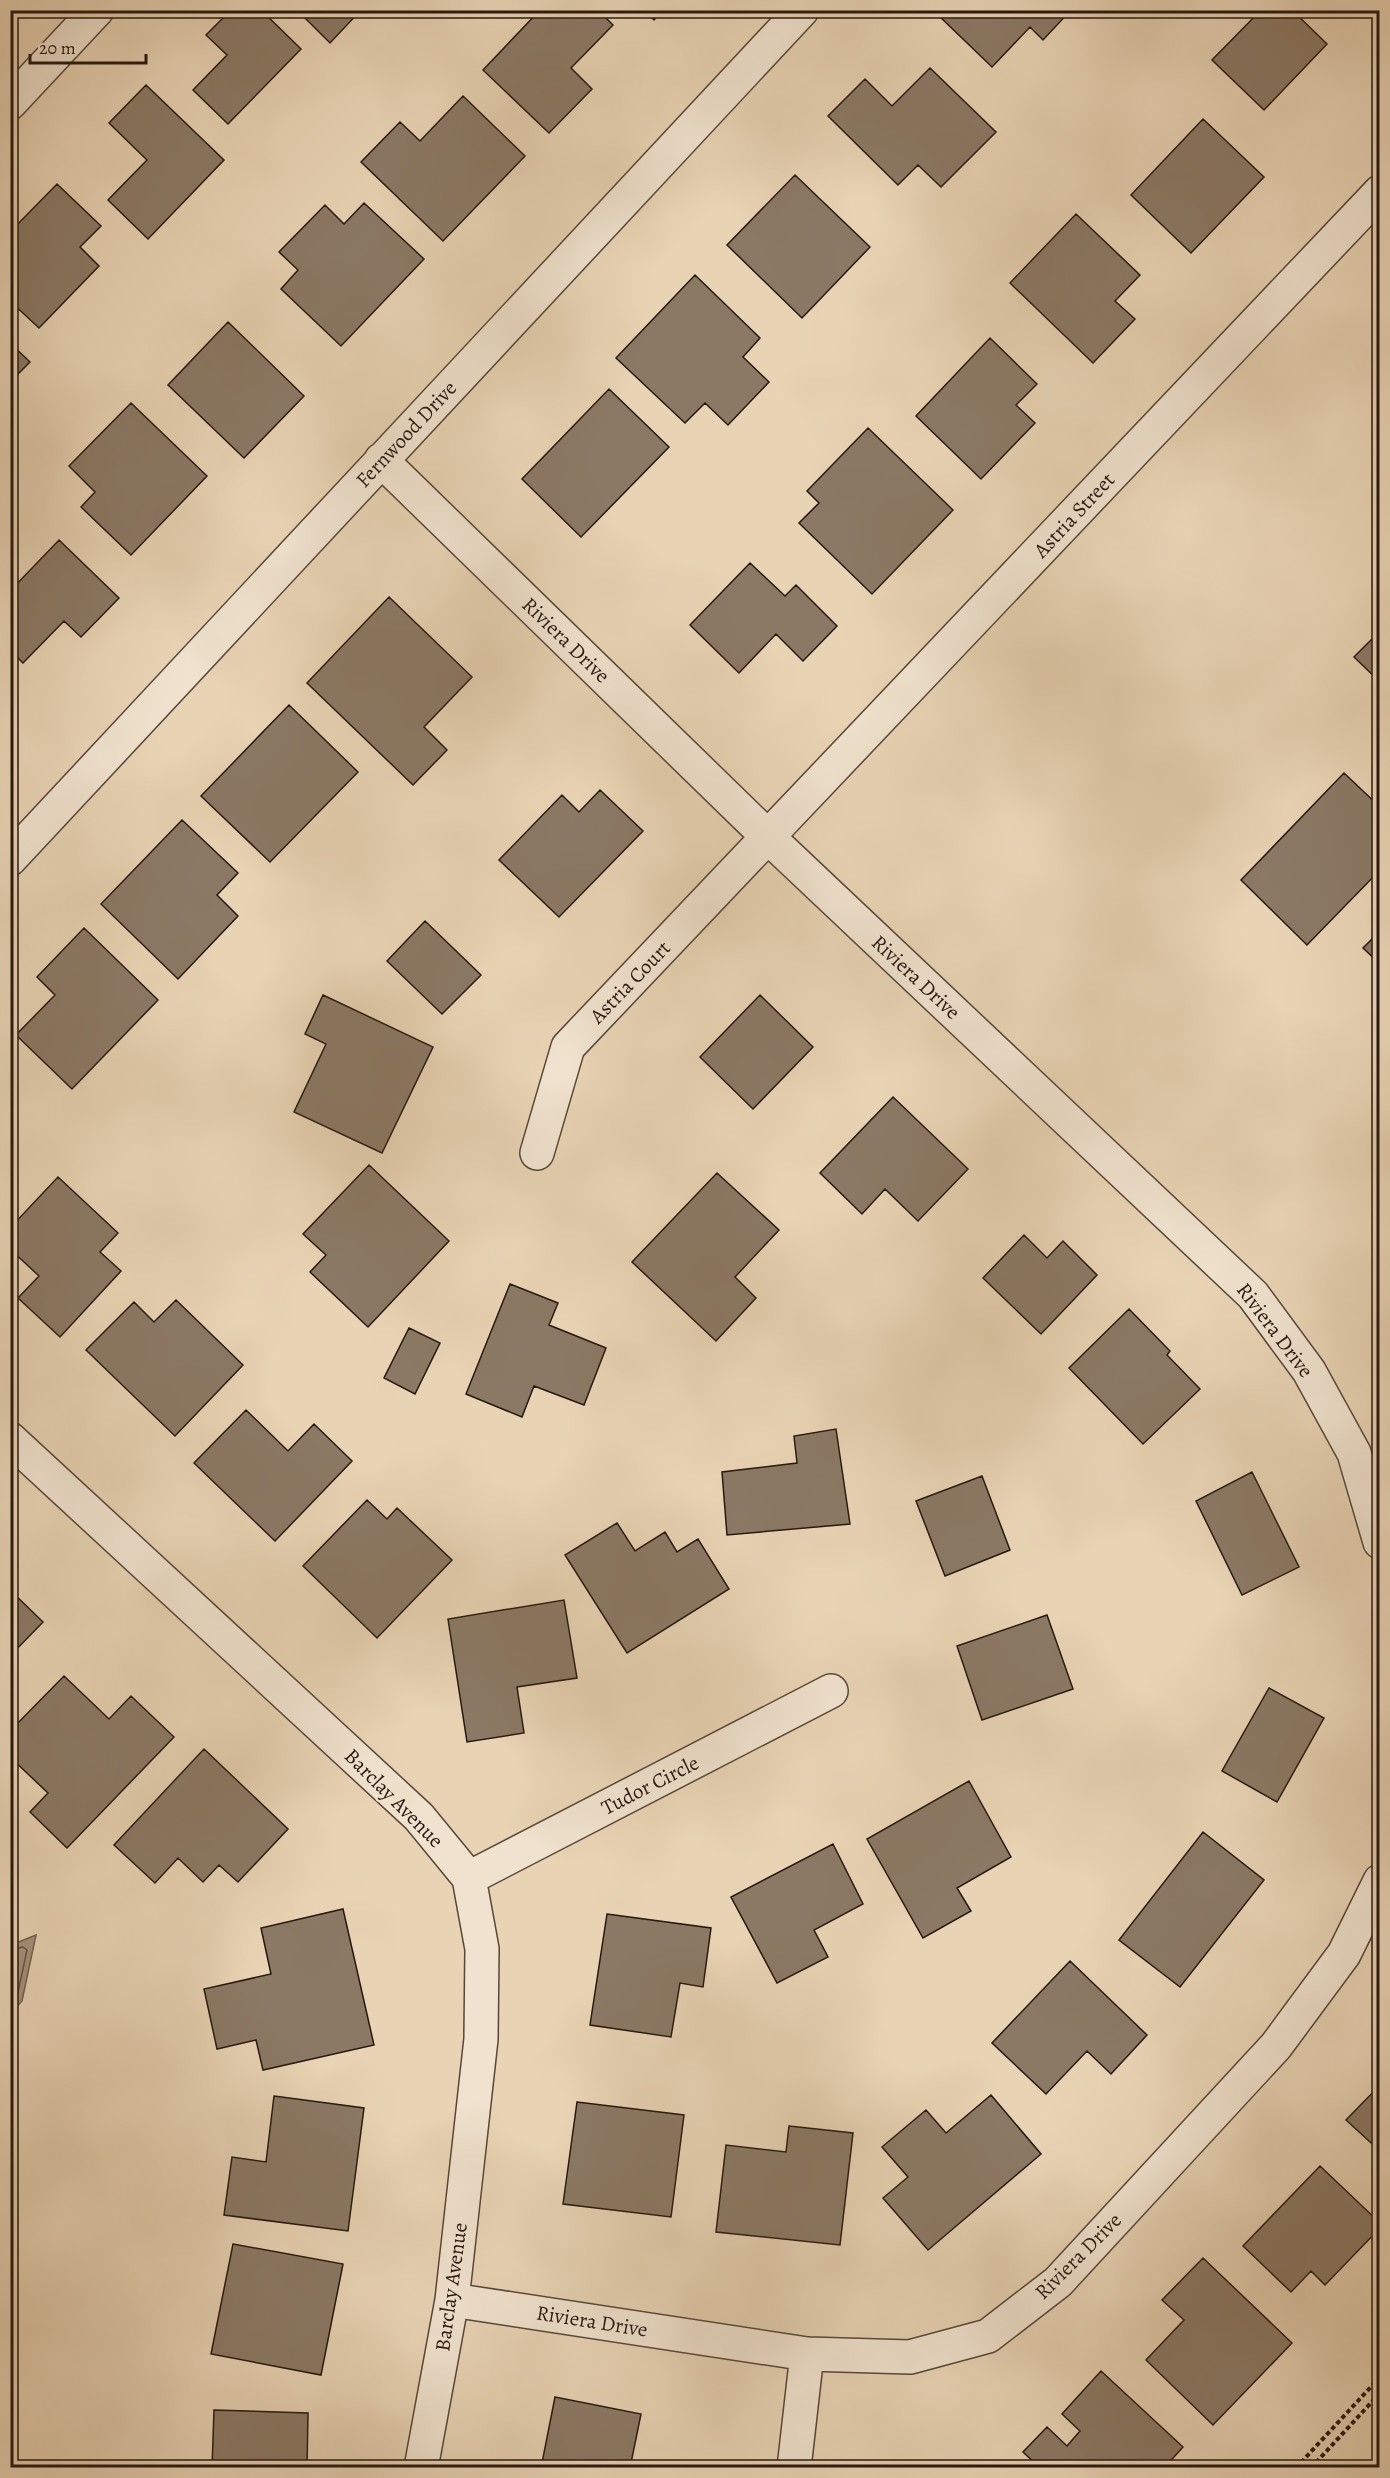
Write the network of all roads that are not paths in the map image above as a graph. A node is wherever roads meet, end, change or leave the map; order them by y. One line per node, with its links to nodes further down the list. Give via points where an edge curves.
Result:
1 (97, 10): 3 (street)
2 (802, 10): 5 (street, Fernwood Drive)
3 (10, 103)
4 (1380, 192): 6 (street, Astria Street)
5 (381, 460): 6 (street, Riviera Drive); 7 (street, Fernwood Drive)
6 (768, 837): 8 (street, Astria Court, via 568,1047); 10 (street, Riviera Drive, via 1253,1295 1308,1371 1354,1453)
7 (10, 859)
8 (537, 1153)
9 (10, 1439): 12 (street, Barclay Avenue, via 419,1817)
10 (1380, 1542)
11 (831, 1691): 12 (street, Tudor Circle)
12 (469, 1878): 14 (street, Barclay Avenue, via 482,1949 481,2038)
13 (1380, 1881): 15 (street, Riviera Drive, via 1344,1954 1276,2046 1058,2282 988,2336 910,2357)
14 (452, 2300): 15 (street, Riviera Drive); 16 (street, Barclay Avenue)
15 (807, 2354): 17 (street)
16 (421, 2468)
17 (794, 2468)

